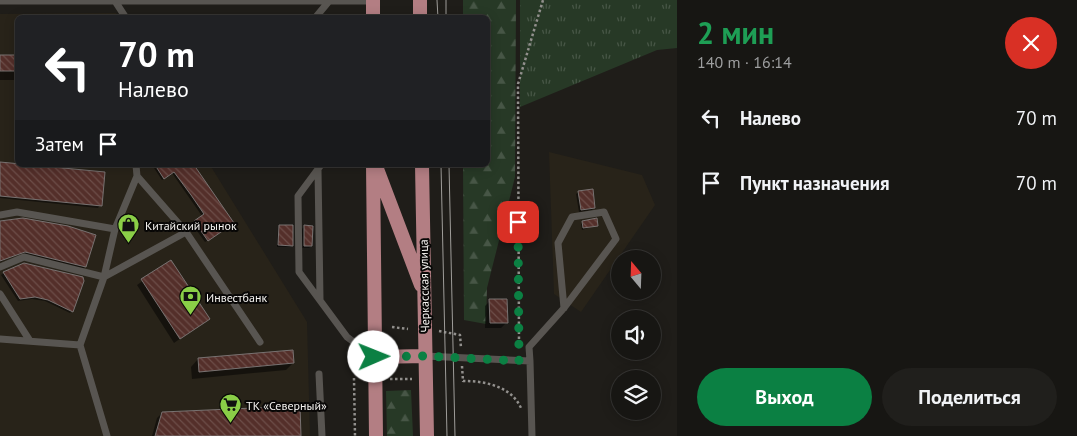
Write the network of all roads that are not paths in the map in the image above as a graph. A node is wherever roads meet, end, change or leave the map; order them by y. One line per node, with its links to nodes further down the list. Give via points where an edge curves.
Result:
1 (98, 0): 6 (lane); 7 (lane)
2 (137, 0): 3 (lane); 7 (lane)
3 (330, 0): 4 (lane); 9 (lane)
4 (373, 0): 10 (main road)
5 (420, 0): 11 (main road)
6 (0, 1)
7 (115, 1): 8 (lane)
8 (124, 15)
9 (318, 15)
10 (373, 15)
11 (420, 15)
12 (136, 167): 17 (lane)
13 (320, 167): 25 (lane); 25 (lane, via 298,196 298,272)
14 (374, 167): 32 (main road)
15 (375, 167): 24 (main road)
16 (422, 167): 24 (main road, Черкасская улица)
17 (136, 176): 19 (lane); 20 (lane)
18 (0, 215): 19 (lane, via 18,212)
19 (115, 229): 22 (lane)
20 (186, 232): 22 (lane); 29 (lane)
21 (0, 267): 22 (lane, via 24,257)
22 (104, 277): 30 (lane)
23 (0, 294): 28 (lane)
24 (424, 295): 31 (main road, Черкасская улица)
25 (320, 300): 32 (lane, via 347,337)
26 (564, 308): 26 (lane, via 616,239 604,212 572,217 558,244); 33 (lane, via 529,347)
27 (0, 339): 28 (lane)
28 (30, 341): 30 (lane)
29 (260, 342)
30 (80, 345): 35 (lane)
31 (425, 356): 32 (main road); 33 (lane); 38 (main road, Черкасская улица)
32 (374, 357): 37 (main road)
33 (530, 361): 39 (lane)
34 (320, 374): 36 (lane)
35 (107, 436)
36 (322, 436)
37 (376, 436)
38 (427, 436)
39 (532, 436)

